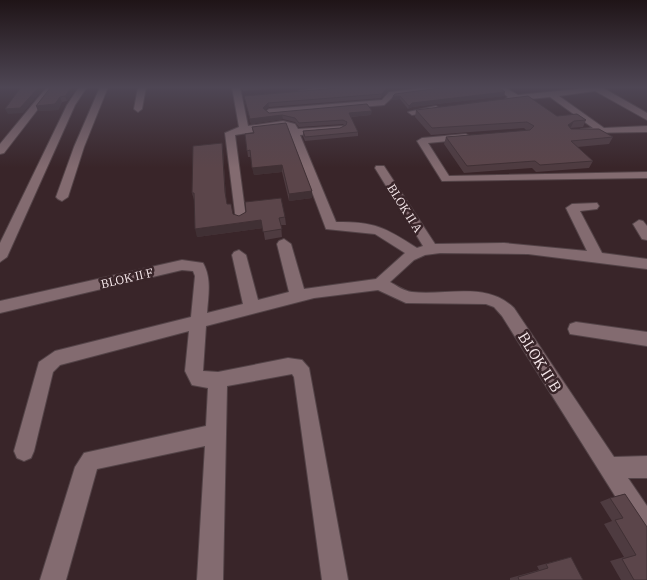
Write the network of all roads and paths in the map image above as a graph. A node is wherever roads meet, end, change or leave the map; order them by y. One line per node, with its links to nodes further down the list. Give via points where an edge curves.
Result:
1 (29, 114): 13 (street)
2 (67, 114): 26 (street)
3 (93, 114): 16 (street)
4 (242, 114): 8 (street)
5 (579, 114): 9 (street)
6 (340, 128): 10 (street)
7 (647, 128): 9 (street)
8 (244, 129): 10 (street, via 286,124 292,126); 18 (street, via 230,132)
9 (603, 131): 11 (street)
10 (294, 132): 23 (street, via 331,226 379,230)
11 (572, 132)
12 (476, 136): 15 (street, via 424,140 422,144 446,179 453,180)
13 (0, 151)
14 (380, 168): 22 (street, BLOK II A)
15 (647, 175)
16 (62, 197)
17 (593, 206): 25 (street, via 572,208)
18 (240, 218)
19 (639, 224): 20 (street)
20 (647, 236)
21 (284, 244): 29 (street)
22 (431, 249): 23 (street); 25 (street, via 477,246 534,248)
23 (415, 253): 28 (street, via 400,262)
24 (239, 255): 31 (street)
25 (597, 256): 27 (street)
26 (0, 257)
27 (647, 264)
28 (380, 284): 29 (street); 39 (street, BLOK II B, via 414,298 488,298 499,303 508,312)
29 (298, 296): 31 (street)
30 (0, 307): 32 (street, BLOK II F, via 193,265 198,266 202,276)
31 (252, 308): 32 (street)
32 (197, 323): 35 (street, via 194,371 198,378); 37 (street, via 55,359 48,364 44,368)
33 (576, 329): 34 (street)
34 (647, 338)
35 (218, 380): 36 (street); 43 (street, via 288,366 301,369)
36 (215, 434): 41 (street, via 91,460 86,467); 42 (street)
37 (24, 451)
38 (647, 466): 39 (street)
39 (608, 468): 40 (street, BLOK II B)
40 (647, 526)
41 (53, 580)
42 (210, 580)
43 (335, 580)

